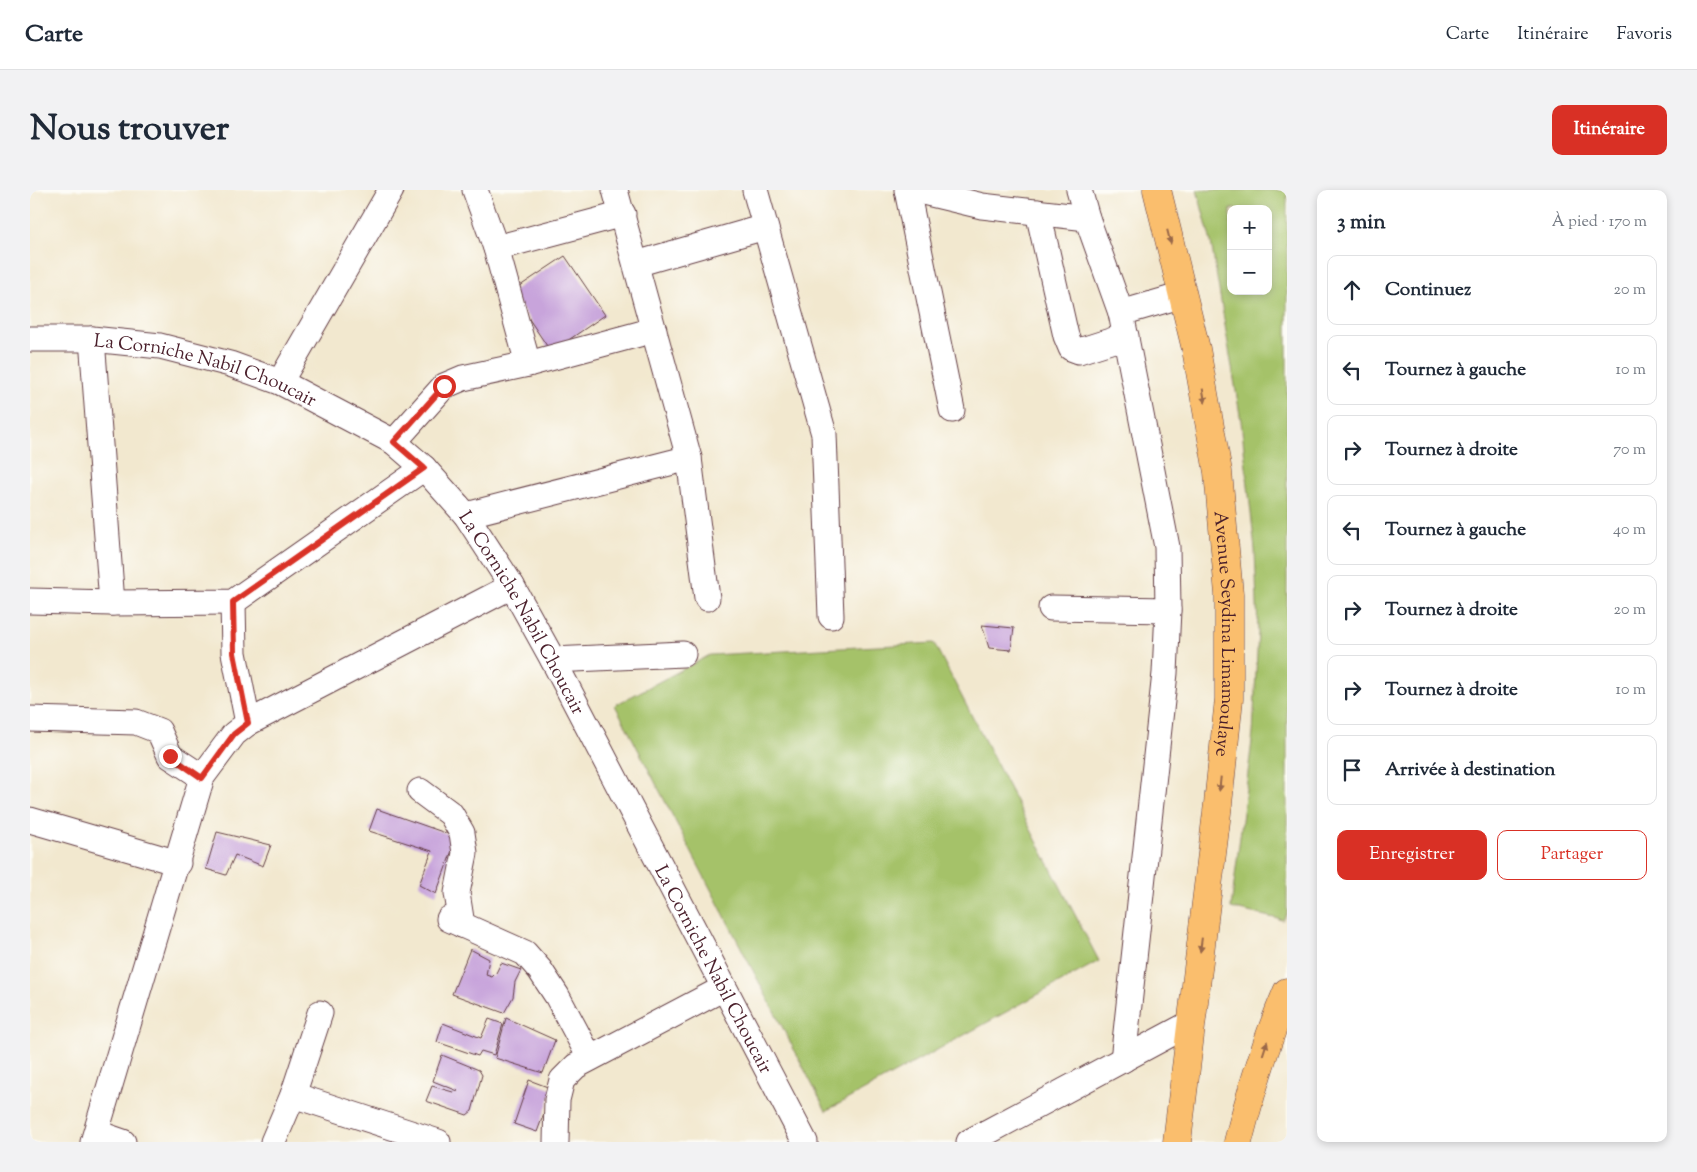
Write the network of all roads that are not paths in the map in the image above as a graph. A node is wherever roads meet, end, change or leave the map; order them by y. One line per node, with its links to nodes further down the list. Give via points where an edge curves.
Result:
1 (391, 190): 22 (street)
2 (475, 190): 14 (street)
3 (615, 190): 11 (street)
4 (755, 190): 13 (street)
5 (907, 190): 23 (street)
6 (915, 190): 9 (street)
7 (1079, 190): 12 (street)
8 (1157, 190): 16 (highway, Avenue Seydina Limamoulaye, one-way to 16)
9 (981, 198): 10 (street)
10 (1038, 212): 12 (street); 17 (street, via 1071,348 1079,351)
11 (623, 214): 14 (street); 15 (street)
12 (1086, 218): 17 (street)
13 (766, 227): 15 (street); 35 (street, via 824,434)
14 (496, 248): 21 (street)
15 (636, 264): 18 (street)
16 (1183, 295): 17 (street); 47 (highway, Avenue Seydina Limamoulaye, one-way to 47, via 1218,472 1229,594 1229,699)
17 (1123, 325): 34 (street, via 1167,547)
18 (654, 330): 21 (street); 25 (street)
19 (30, 339): 20 (street, La Corniche Nabil Choucair)
20 (92, 339): 22 (street, La Corniche Nabil Choucair, via 160,346 230,364); 32 (street)
21 (528, 364): 24 (street, via 463,378 444,386)
22 (280, 382): 24 (street, La Corniche Nabil Choucair)
23 (952, 410)
24 (394, 442): 26 (street, La Corniche Nabil Choucair)
25 (689, 458): 27 (street); 29 (street)
26 (424, 468): 27 (street, La Corniche Nabil Choucair); 31 (street)
27 (466, 515): 28 (street, La Corniche Nabil Choucair)
28 (512, 586): 37 (street, La Corniche Nabil Choucair); 39 (street)
29 (707, 598)
30 (30, 601): 32 (street)
31 (233, 602): 32 (street); 39 (street, via 234,653)
32 (112, 603)
33 (1051, 608): 34 (street)
34 (1168, 610): 49 (street, via 1165,673)
35 (831, 616)
36 (683, 654): 37 (street)
37 (553, 660): 44 (street, La Corniche Nabil Choucair)
38 (30, 719): 40 (street, via 136,722 159,731 170,756)
39 (248, 723): 40 (street, via 234,734)
40 (202, 778): 43 (street)
41 (420, 791): 48 (street, via 451,814 462,833 465,853 455,922 525,953 557,996)
42 (30, 820): 43 (street)
43 (178, 863): 51 (street)
44 (724, 988): 48 (street); 56 (street, La Corniche Nabil Choucair)
45 (1287, 992): 59 (highway, one-way to 45, via 1264,1050)
46 (320, 1013): 50 (street)
47 (1192, 1023): 49 (street); 58 (highway, Avenue Seydina Limamoulaye)
48 (590, 1058): 55 (street, via 562,1080 557,1100)
49 (1123, 1060): 57 (street)
50 (293, 1095): 53 (street); 54 (street)
51 (95, 1137): 52 (street)
52 (123, 1142)
53 (273, 1142)
54 (438, 1142)
55 (556, 1142)
56 (805, 1142)
57 (969, 1142)
58 (1177, 1142)
59 (1238, 1142)

